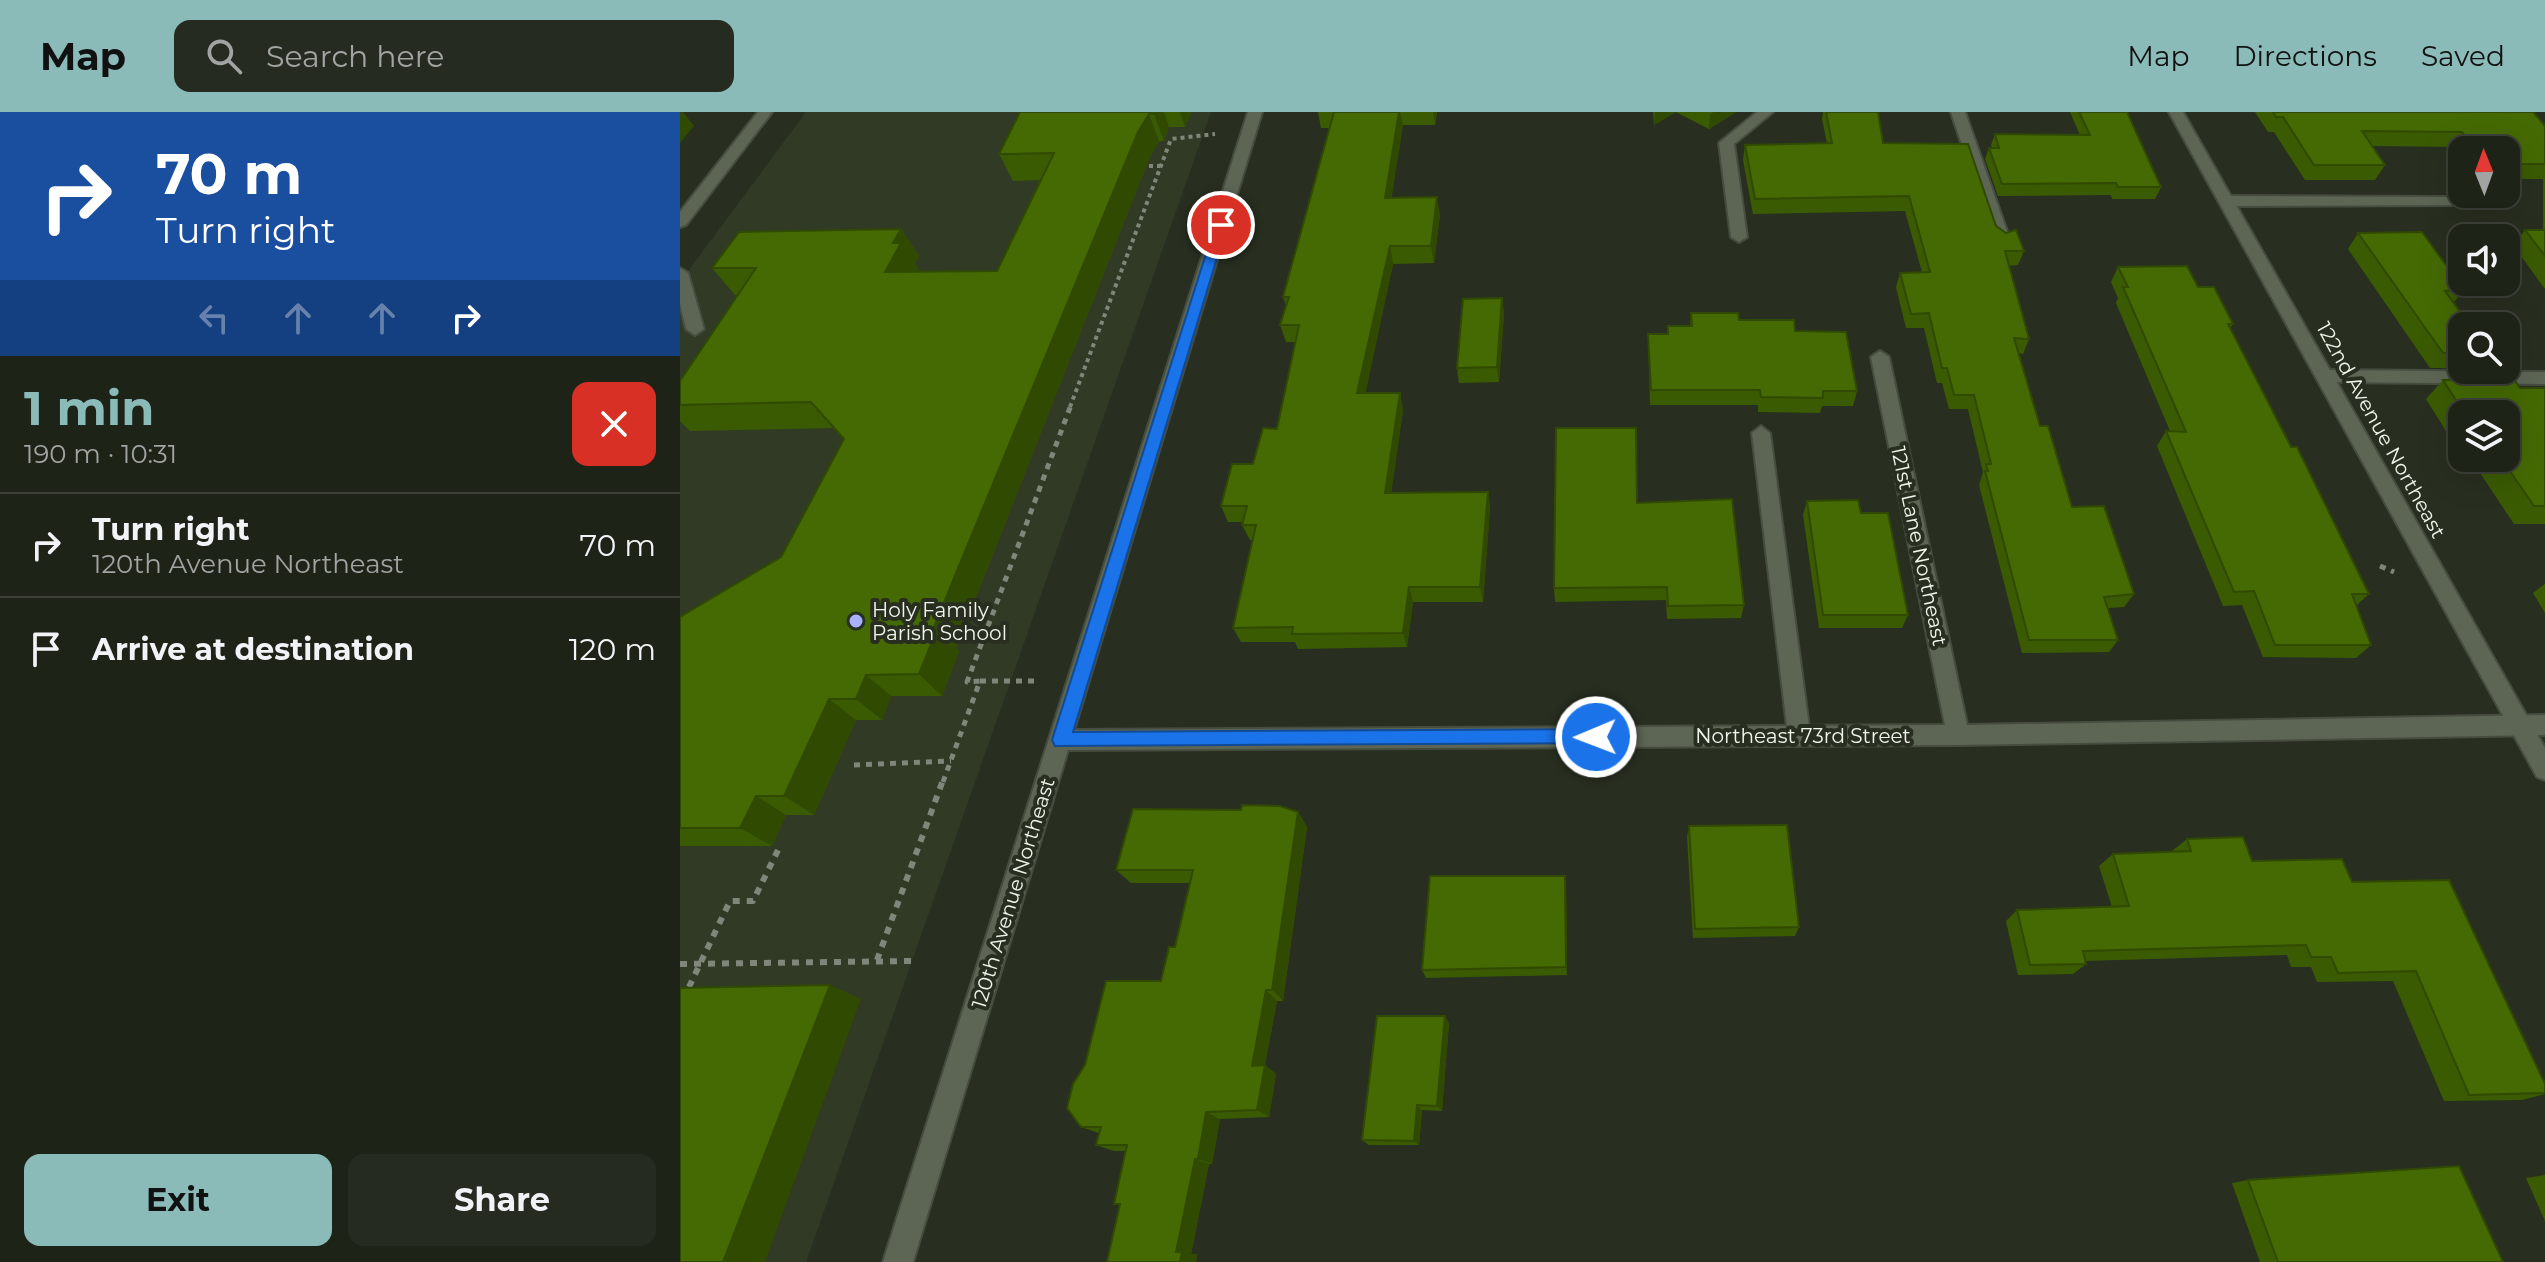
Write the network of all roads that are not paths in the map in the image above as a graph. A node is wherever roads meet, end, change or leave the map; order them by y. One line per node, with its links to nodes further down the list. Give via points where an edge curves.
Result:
1 (765, 112): 8 (street)
2 (1255, 112): 21 (street, 120th Avenue Northeast)
3 (1766, 112): 9 (street, via 1726,143)
4 (1958, 112): 10 (street)
5 (2176, 112): 6 (street, 122nd Avenue Northeast)
6 (2227, 201): 7 (street); 14 (street, 122nd Avenue Northeast)
7 (2447, 202)
8 (680, 222)
9 (1739, 237)
10 (2002, 240)
11 (680, 273): 12 (street)
12 (695, 329)
13 (1880, 357): 20 (street, 121st Lane Northeast)
14 (2326, 376): 15 (street); 17 (street, 122nd Avenue Northeast)
15 (2545, 378)
16 (1761, 433): 19 (street)
17 (2520, 725): 18 (street, Northeast 73rd Street); 20 (street, Northeast 73rd Street); 22 (street, 122nd Avenue Northeast)
18 (2545, 725)
19 (1799, 735): 20 (street, Northeast 73rd Street); 21 (street, Northeast 73rd Street)
20 (1958, 735)
21 (1061, 740): 23 (street, 120th Avenue Northeast)
22 (2545, 770)
23 (898, 1262)

